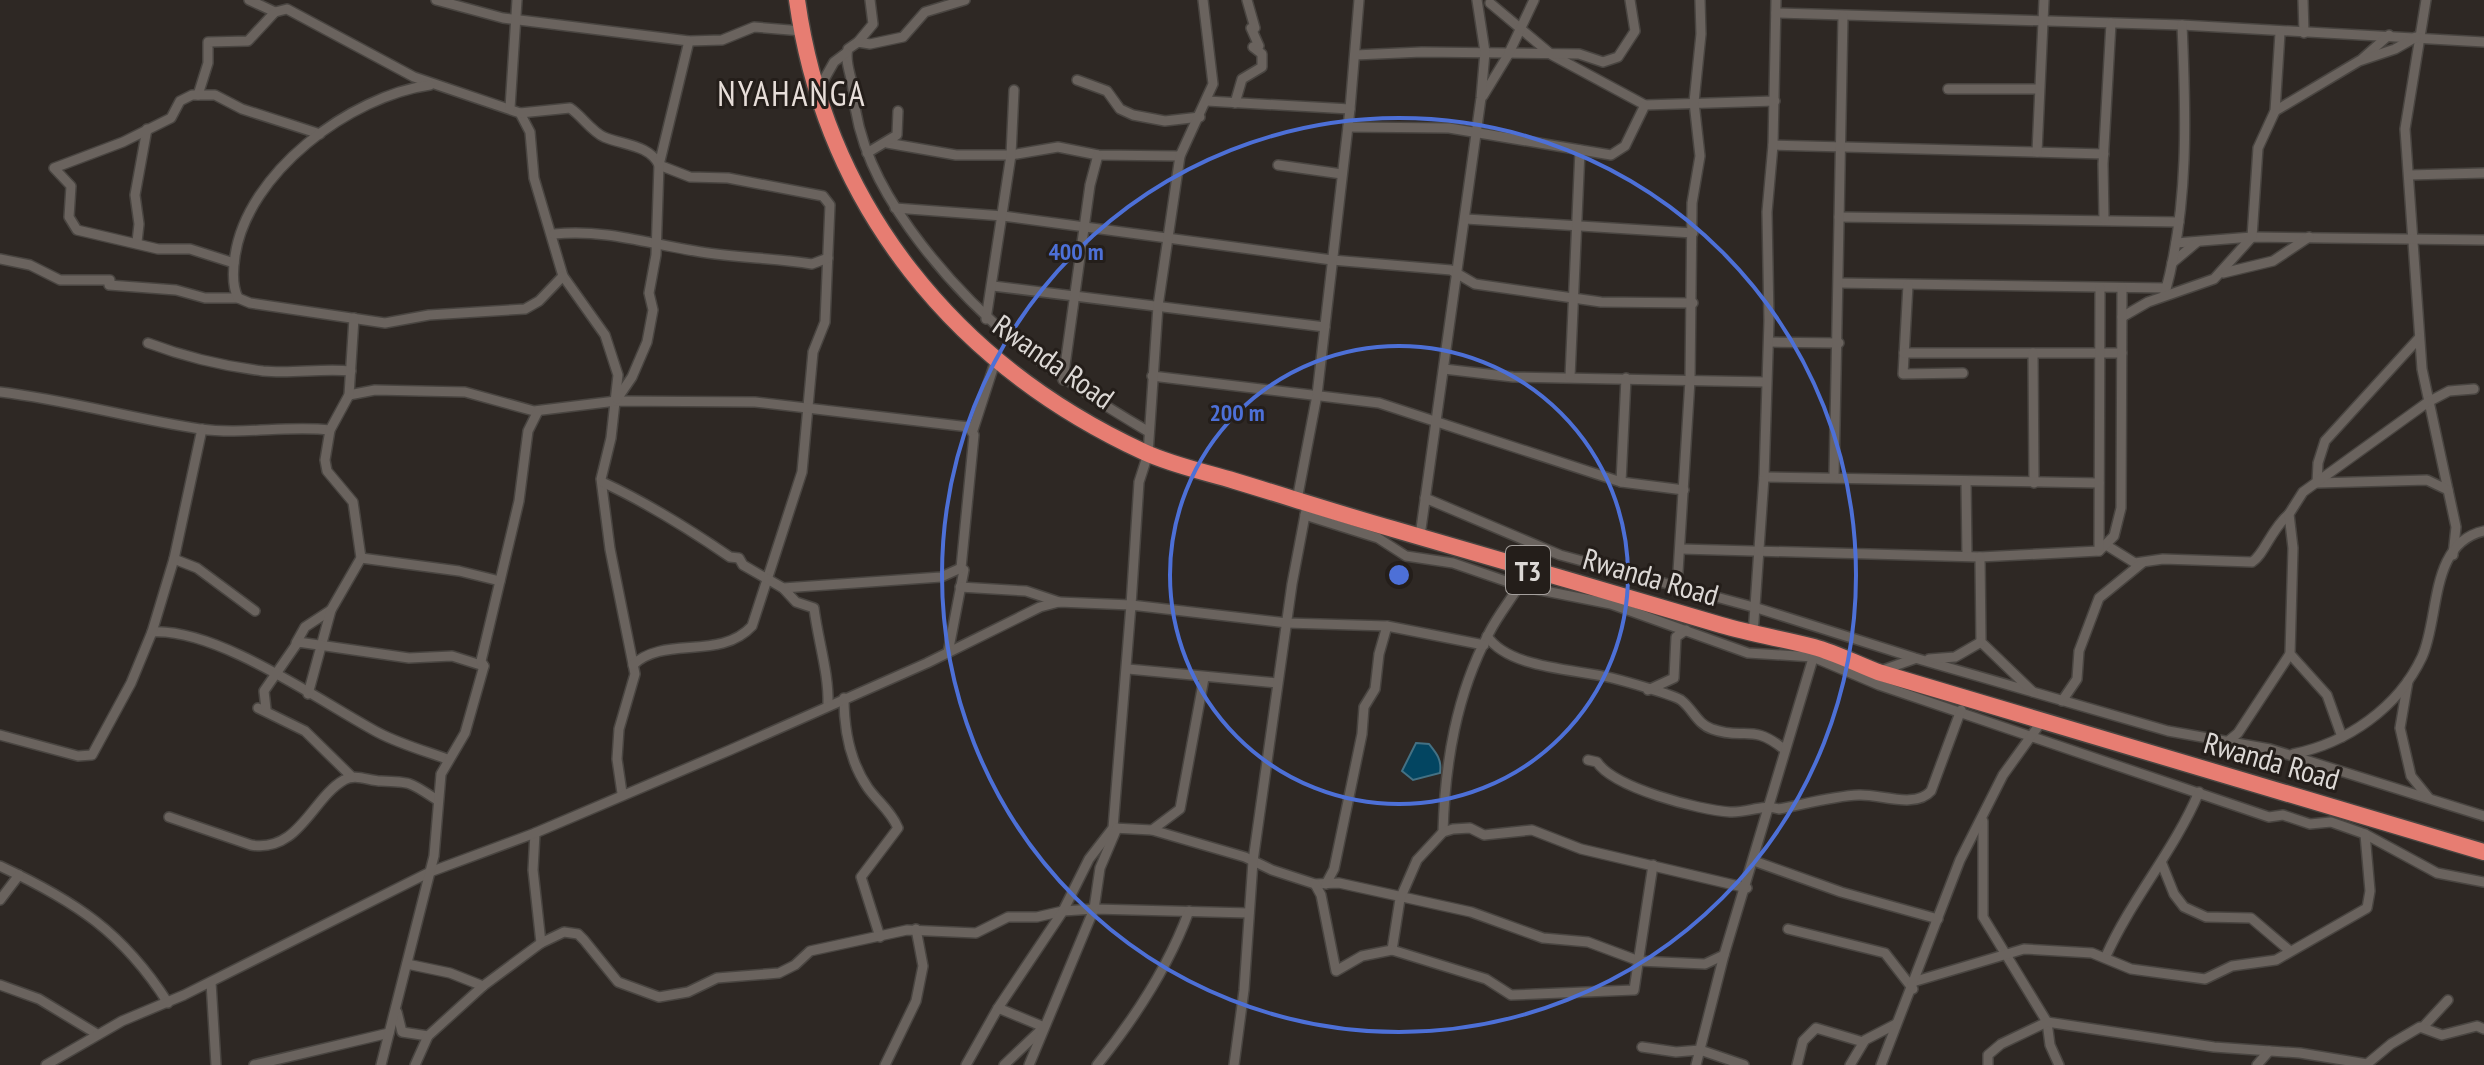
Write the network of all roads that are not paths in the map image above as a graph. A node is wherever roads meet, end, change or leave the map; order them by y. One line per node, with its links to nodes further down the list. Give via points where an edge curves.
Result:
1 (249, 0): 19 (street)
2 (436, 0): 23 (street)
3 (517, 0): 23 (street)
4 (797, 0): 28 (highway, Rwanda Road / T3)
5 (870, 0): 34 (street, via 873,24)
6 (965, 0): 34 (street, via 925,12 909,34 897,40)
7 (1203, 0): 50 (street, via 1213,78)
8 (1247, 0): 53 (street, via 1259,46 1253,47 1262,54 1262,67 1242,79)
9 (1359, 0): 38 (street)
10 (1477, 0): 21 (street)
11 (1534, 0): 27 (street)
12 (1630, 0): 40 (street, via 1635,31 1618,57 1603,62 1586,55)
13 (1700, 0): 52 (street)
14 (1776, 0): 20 (street)
15 (2044, 0): 24 (street)
16 (2303, 0): 30 (street)
17 (2426, 0): 32 (street)
18 (1491, 2): 21 (street); 27 (street)
19 (275, 12): 43 (street, via 303,14 373,58); 48 (street, via 248,41 208,42)
20 (1776, 13): 22 (street); 51 (street)
21 (1480, 14): 36 (street)
22 (1843, 16): 24 (street); 67 (street)
23 (516, 19): 33 (street); 55 (street)
24 (2042, 21): 25 (street); 45 (street)
25 (2111, 23): 26 (street); 71 (street)
26 (2182, 25): 29 (street); 85 (street, via 2186,104)
27 (1522, 30): 39 (street); 40 (street)
28 (802, 31): 33 (street, via 754,27 722,40); 47 (highway, Rwanda Road / T3)
29 (2280, 33): 30 (street); 58 (street)
30 (2304, 33): 31 (street)
31 (2389, 35): 32 (street); 41 (street)
32 (2419, 36): 35 (street); 41 (street); 79 (street, via 2405,121)
33 (689, 41): 75 (street)
34 (858, 42): 37 (street)
35 (2484, 42)
36 (1485, 52): 38 (street); 39 (street); 49 (street)
37 (846, 53): 47 (street, via 838,57); 70 (street)
38 (1355, 55): 56 (street)
39 (1508, 55): 40 (street); 49 (street)
40 (1552, 55): 54 (street)
41 (2359, 61): 58 (street)
42 (1077, 80): 60 (street, via 1107,91 1120,109 1133,115 1165,121)
43 (434, 84): 55 (street); 64 (street, via 364,105)
44 (1948, 89): 45 (street)
45 (2039, 89): 69 (street)
46 (1014, 90): 72 (street)
47 (817, 92): 130 (highway, Rwanda Road / T3, via 853,182 890,247 956,323)
48 (198, 95): 62 (street, via 184,98 174,116); 64 (street, via 215,95)
49 (1481, 98): 63 (street)
50 (1207, 101): 53 (street); 60 (street)
51 (1775, 101): 52 (street); 66 (street)
52 (1694, 102): 54 (street); 88 (street, via 1700,156)
53 (1235, 103): 56 (street)
54 (1645, 105): 68 (street, via 1617,153)
55 (510, 108): 59 (street)
56 (1350, 109): 61 (street)
57 (898, 111): 65 (street, via 899,132)
58 (2275, 111): 91 (street, via 2258,148)
59 (520, 113): 75 (street, via 570,108 605,137 654,156); 89 (street, via 530,132 534,178)
60 (1200, 117): 74 (street)
61 (1348, 127): 63 (street); 78 (street)
62 (147, 129): 96 (street, via 135,195); 96 (street, via 54,168 71,186 69,217 77,230)
63 (1477, 133): 68 (street); 83 (street)
64 (320, 134): 102 (street, via 247,213)
65 (887, 143): 70 (street); 72 (street, via 956,155)
66 (1773, 145): 67 (street); 123 (street, via 1767,212)
67 (1840, 148): 69 (street); 82 (street)
68 (1580, 150): 86 (street)
69 (2037, 152): 71 (street)
70 (867, 153): 80 (street)
71 (2104, 154): 84 (street)
72 (1011, 155): 73 (street, via 1058,147); 81 (street)
73 (1098, 155): 74 (street); 87 (street)
74 (1180, 156): 90 (street)
75 (659, 165): 94 (street); 99 (street, via 690,177 728,178 823,196 830,205)
76 (1278, 165): 78 (street)
77 (2484, 173): 79 (street)
78 (1342, 174): 101 (street)
79 (2409, 175): 93 (street)
80 (895, 208): 81 (street); 120 (street, via 943,275)
81 (1003, 216): 87 (street); 109 (street)
82 (1839, 217): 84 (street); 107 (street)
83 (1466, 219): 86 (street); 105 (street)
84 (2104, 219): 85 (street)
85 (2179, 222): 98 (street)
86 (1576, 224): 88 (street); 115 (street)
87 (1084, 227): 90 (street); 113 (street)
88 (1693, 233): 116 (street)
89 (554, 234): 94 (street, via 583,231); 106 (street)
90 (1169, 237): 101 (street); 117 (street)
91 (2252, 237): 92 (street); 97 (street); 104 (street)
92 (2309, 237): 93 (street); 104 (street, via 2273,261)
93 (2411, 237): 95 (street); 122 (street)
94 (654, 240): 99 (street, via 698,251 812,264); 144 (street, via 647,342)
95 (2484, 240)
96 (137, 242): 102 (street, via 158,249 190,249)
97 (2197, 242): 98 (street); 103 (street)
98 (2176, 243): 103 (street)
99 (828, 258): 146 (street, via 825,322 813,352)
100 (0, 259): 114 (street, via 30,265 60,280 110,280 109,285)
101 (1332, 260): 105 (street); 121 (street)
102 (234, 263): 114 (street)
103 (2172, 263): 112 (street)
104 (2223, 273): 112 (street)
105 (1457, 274): 115 (street, via 1475,284); 131 (street)
106 (563, 276): 119 (street, via 525,309 429,315 391,323); 144 (street, via 609,343 618,375)
107 (1839, 283): 108 (street); 125 (street)
108 (1908, 285): 110 (street); 126 (street)
109 (993, 286): 113 (street); 120 (street)
110 (2100, 288): 111 (street); 128 (street)
111 (2122, 288): 112 (street); 118 (street)
112 (2165, 292): 118 (street)
113 (1076, 296): 117 (street); 137 (street)
114 (238, 298): 119 (street)
115 (1571, 299): 116 (street); 135 (street)
116 (1693, 303): 138 (street)
117 (1158, 306): 121 (street); 134 (street)
118 (2122, 317): 129 (street)
119 (354, 318): 132 (street)
120 (986, 319): 137 (street)
121 (1325, 327): 143 (street)
122 (2419, 338): 145 (street); 161 (street, via 2325,441)
123 (1769, 342): 125 (street); 139 (street)
124 (148, 343): 132 (street, via 187,358 264,371)
125 (1839, 343): 155 (street)
126 (1904, 353): 127 (street); 133 (street, via 1903,374)
127 (2033, 353): 128 (street); 159 (street)
128 (2100, 353): 129 (street); 160 (street)
129 (2122, 353): 169 (street, via 2122,498 2114,536)
130 (996, 359): 151 (street); 153 (highway, Rwanda Road / T3, via 1059,405)
131 (1444, 369): 135 (street); 148 (street)
132 (351, 371): 142 (street)
133 (1963, 373)
134 (1152, 376): 143 (street); 152 (street)
135 (1570, 377): 136 (street)
136 (1626, 378): 138 (street); 158 (street)
137 (1063, 380): 152 (street)
138 (1690, 380): 139 (street); 162 (street)
139 (1766, 382): 154 (street)
140 (2474, 389): 145 (street, via 2449,391)
141 (0, 392): 149 (street)
142 (349, 395): 147 (street, via 375,390 465,392); 150 (street)
143 (1317, 395): 148 (street, via 1379,403); 165 (street)
144 (616, 401): 146 (street, via 755,402); 147 (street); 157 (street)
145 (2428, 402): 161 (street); 163 (street)
146 (808, 408): 151 (street); 181 (street, via 802,472)
147 (538, 411): 182 (street, via 528,431 521,493)
148 (1436, 421): 158 (street); 164 (street)
149 (202, 429): 150 (street); 177 (street)
150 (330, 430): 176 (street, via 327,471 353,502)
151 (973, 430): 179 (street)
152 (1149, 432): 153 (street)
153 (1148, 454): 165 (highway, Rwanda Road / T3); 188 (street, via 1139,482)
154 (1764, 477): 155 (street); 171 (street)
155 (1834, 477): 156 (street)
156 (1966, 481): 159 (street); 174 (street)
157 (602, 482): 181 (street, via 643,500); 205 (street)
158 (1621, 482): 162 (street)
159 (2034, 483): 160 (street)
160 (2099, 483): 169 (street)
161 (2317, 483): 163 (street, via 2427,480); 166 (street, via 2303,492)
162 (1684, 490): 170 (street)
163 (2448, 490): 172 (street, via 2456,527)
164 (1425, 498): 168 (street); 186 (street, via 1537,547)
165 (1303, 506): 168 (highway, Rwanda Road / T3); 173 (street); 192 (street)
166 (2289, 514): 178 (street, via 2271,530 2256,561); 203 (street)
167 (2484, 531): 172 (street, via 2466,538)
168 (1416, 535): 173 (street); 180 (highway, Rwanda Road / T3)
169 (2103, 548): 175 (street); 178 (street)
170 (1681, 549): 171 (street); 186 (street)
171 (1761, 550): 174 (street); 189 (street)
172 (2453, 555): 211 (street, via 2433,602 2423,654)
173 (1406, 556): 183 (street, via 1463,566)
174 (1967, 556): 175 (street)
175 (1980, 557): 198 (street)
176 (361, 558): 182 (street); 190 (street)
177 (174, 559): 191 (street, via 197,568); 195 (street)
178 (2142, 563): 218 (street, via 2099,598 2079,651 2077,679)
179 (961, 568): 184 (street); 185 (street, via 941,577)
180 (1528, 570): 183 (street); 196 (highway, Rwanda Road / T3)
181 (768, 577): 185 (street); 205 (street, via 748,630 714,645 649,652)
182 (500, 581): 206 (street)
183 (1520, 586): 194 (street, via 1611,604); 197 (street)
184 (960, 587): 187 (street, via 1026,591); 201 (street)
185 (783, 588): 219 (street, via 796,602 814,608 829,681)
186 (1677, 588): 189 (street)
187 (1059, 602): 188 (street); 201 (street)
188 (1131, 605): 192 (street); 207 (street)
189 (1757, 608): 196 (street); 204 (street)
190 (331, 610): 199 (street, via 305,627); 200 (street)
191 (255, 611)
192 (1287, 623): 193 (street); 212 (street)
193 (1387, 626): 197 (street); 255 (street, via 1374,693 1364,707 1334,872)
194 (1686, 630): 202 (street, via 1759,656); 214 (street, via 1676,637 1674,678)
195 (152, 632): 208 (street, via 178,634); 223 (street, via 92,755)
196 (1753, 635): 202 (highway, Rwanda Road / T3)
197 (1486, 640): 214 (street, via 1549,667); 242 (street, via 1452,736)
198 (1981, 642): 204 (street, via 1955,657); 216 (street)
199 (296, 643): 200 (street); 208 (street)
200 (322, 646): 206 (street, via 409,658 452,656); 215 (street)
201 (948, 653): 217 (street)
202 (1815, 653): 209 (highway, Rwanda Road / T3); 220 (street, via 1879,685); 227 (street)
203 (2290, 654): 225 (street, via 2327,695); 226 (street)
204 (1915, 658): 209 (street); 213 (street)
205 (633, 665): 233 (street, via 619,729)
206 (484, 666): 229 (street, via 465,733)
207 (1128, 669): 210 (street); 240 (street)
208 (276, 671): 215 (street); 231 (street, via 263,694 262,708 305,731)
209 (1878, 672): 221 (highway, Rwanda Road / T3)
210 (1204, 678): 212 (street); 241 (street, via 1182,803 1177,813)
211 (2408, 681): 225 (street, via 2384,710); 234 (street, via 2400,728 2411,776)
212 (1277, 683): 246 (street)
213 (2015, 688): 216 (street); 221 (street)
214 (1648, 690): 227 (street, via 1680,699 1706,727 1757,732)
215 (308, 694): 229 (street, via 383,735)
216 (2035, 694): 218 (street)
217 (844, 698): 219 (street); 266 (street, via 846,735 861,773 898,828 861,877)
218 (2062, 701): 226 (street)
219 (828, 705): 233 (street)
220 (1961, 710): 224 (street); 236 (street, via 1926,796 1859,795 1779,809)
221 (2008, 710): 222 (highway, Rwanda Road / T3)
222 (2042, 721): 224 (street); 245 (highway, Rwanda Road / T3)
223 (0, 735)
224 (2032, 736): 232 (street); 239 (street, via 2003,775)
225 (2342, 737): 228 (street)
226 (2226, 743): 228 (street)
227 (1785, 750): 236 (street)
228 (2290, 755): 234 (street)
229 (447, 759): 235 (street)
230 (1588, 760): 236 (street, via 1647,791 1687,803 1729,812)
231 (352, 777): 235 (street, via 404,780); 238 (street, via 298,828 264,846)
232 (2199, 792): 244 (street, via 2269,817 2283,815 2310,824 2328,821); 248 (street)
233 (622, 793): 243 (street)
234 (2430, 799): 237 (street)
235 (437, 800): 251 (street)
236 (1768, 805): 247 (street)
237 (2484, 816)
238 (169, 817)
239 (1984, 818): 263 (street, via 1960,860); 270 (street, via 1981,908)
240 (1115, 828): 241 (street); 259 (street, via 1100,868); 260 (street, via 1089,859)
241 (1152, 830): 246 (street)
242 (1443, 832): 249 (street, via 1532,830 1581,849); 257 (street, via 1420,856)
243 (535, 833): 251 (street); 267 (street)
244 (2365, 834): 253 (street, via 2422,867); 269 (street, via 2367,908)
245 (2484, 852)
246 (1253, 861): 254 (street); 262 (street)
247 (1754, 861): 256 (street); 263 (street)
248 (2162, 864): 269 (street, via 2184,907 2206,917 2251,918); 272 (street)
249 (1653, 865): 256 (street); 273 (street)
250 (0, 866): 252 (street)
251 (430, 872): 274 (street); 275 (street)
252 (19, 875): 258 (street); 280 (street, via 69,900 119,939)
253 (2484, 882)
254 (1315, 884): 255 (street); 268 (street, via 1336,971 1362,956)
255 (1326, 884): 257 (street)
256 (1747, 888): 271 (street)
257 (1400, 899): 268 (street); 273 (street, via 1471,912 1549,939 1588,942)
258 (0, 900)
259 (1094, 909): 260 (street); 261 (street); 286 (street)
260 (1063, 911): 264 (street, via 1008,917 976,933); 281 (street)
261 (1189, 911): 262 (street); 305 (street, via 1168,960 1127,1028)
262 (1249, 913): 306 (street)
263 (1938, 919): 277 (street)
264 (916, 929): 266 (street); 301 (street, via 923,966 916,1001)
265 (1788, 929): 277 (street, via 1885,953)
266 (880, 937): 267 (street, via 810,951 779,973 717,978 688,992 659,997 618,982 578,934 559,933)
267 (541, 943): 278 (street)
268 (1392, 950): 273 (street, via 1486,979 1511,995 1634,990)
269 (2290, 951): 272 (street, via 2273,962 2232,966 2201,980 2131,969)
270 (2005, 953): 272 (street, via 2024,949); 277 (street); 283 (street)
271 (1724, 955): 273 (street, via 1705,964); 293 (street)
272 (2106, 956)
273 (1639, 961)
274 (407, 964): 278 (street); 282 (street)
275 (211, 982): 280 (street); 297 (street)
276 (0, 985): 289 (street, via 39,999)
277 (1914, 985): 284 (street)
278 (483, 986): 290 (street)
279 (2448, 1000): 285 (street)
280 (168, 1003): 289 (street)
281 (998, 1008): 286 (street); 302 (street)
282 (397, 1009): 288 (street); 290 (street, via 402,1032)
283 (2047, 1022): 294 (street); 312 (street, via 2001,1044 1988,1055); 313 (street)
284 (1897, 1024): 291 (street); 311 (street)
285 (2424, 1026): 287 (street, via 2442,1035); 295 (street)
286 (1044, 1027): 303 (street); 304 (street)
287 (2484, 1029)
288 (389, 1033): 298 (street); 299 (street)
289 (97, 1034): 296 (street)
290 (428, 1036): 300 (street)
291 (1863, 1042): 309 (street, via 1816,1028 1803,1041); 310 (street)
292 (1642, 1047): 293 (street)
293 (1700, 1050): 307 (street); 308 (street)
294 (2269, 1051): 295 (street, via 2352,1064); 314 (street)
295 (2373, 1062): 315 (street)
296 (46, 1065)
297 (216, 1065)
298 (254, 1065)
299 (381, 1065)
300 (415, 1065)
301 (885, 1065)
302 (966, 1065)
303 (1004, 1065)
304 (1029, 1065)
305 (1097, 1065)
306 (1234, 1065)
307 (1696, 1065)
308 (1744, 1065)
309 (1797, 1065)
310 (1850, 1065)
311 (1881, 1065)
312 (1988, 1065)
313 (2059, 1065)
314 (2257, 1065)
315 (2387, 1065)

